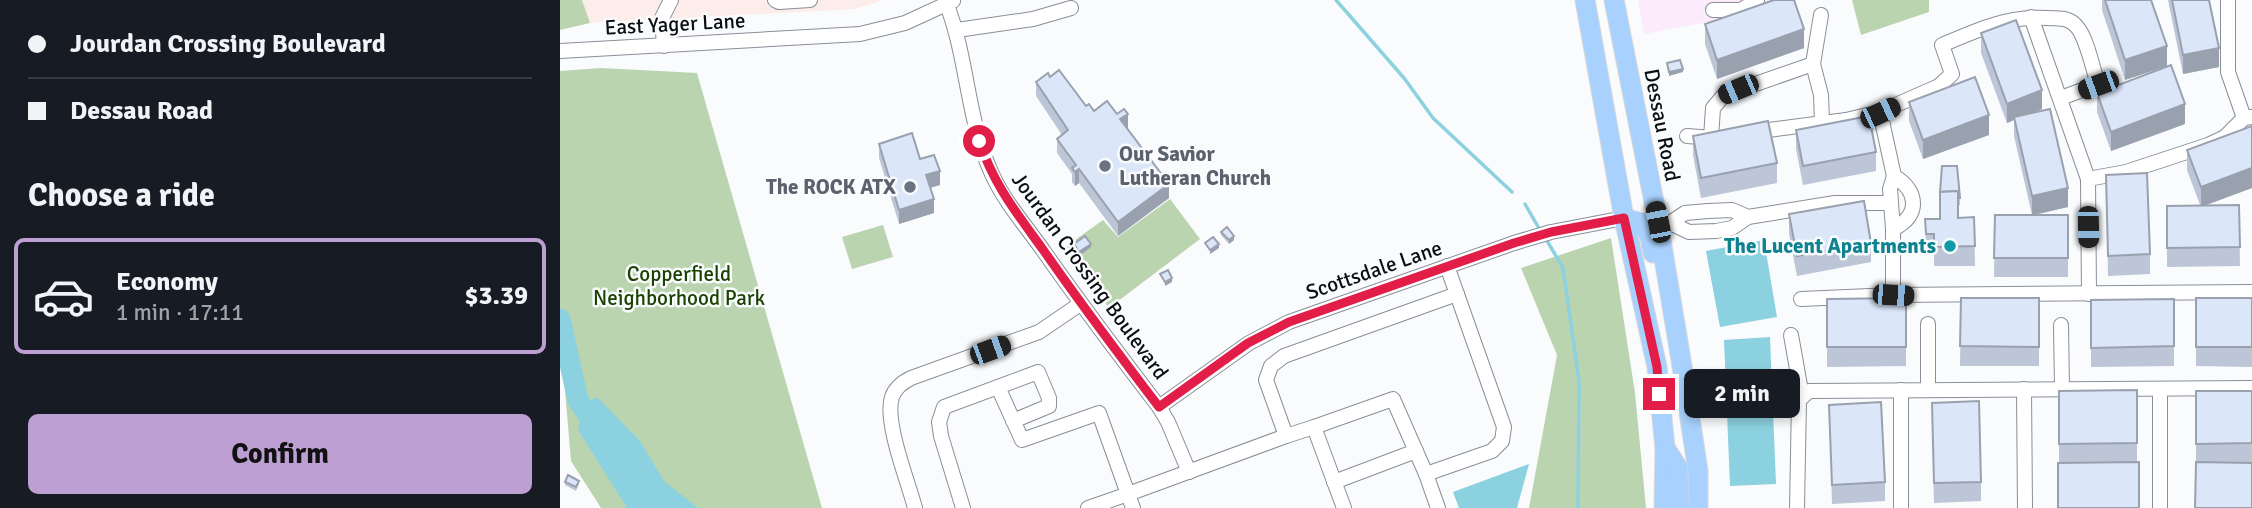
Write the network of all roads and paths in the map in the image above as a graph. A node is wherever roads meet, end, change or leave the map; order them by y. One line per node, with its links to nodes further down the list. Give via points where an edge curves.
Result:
1 (671, 0): 14 (street, via 662,18)
2 (775, 0): 3 (street)
3 (810, 0)
4 (1585, 0): 23 (main road)
5 (1614, 0): 29 (main road, Dessau Road)
6 (1757, 0): 10 (street, via 1741,10)
7 (2228, 0): 19 (street, via 2228,72)
8 (951, 3): 13 (street, Jourdan Crossing Boulevard); 14 (street, East Yager Lane, via 905,23 860,34)
9 (1071, 8): 13 (street, via 1033,19)
10 (1713, 10)
11 (1821, 15): 16 (street)
12 (2031, 17): 17 (street); 17 (street, via 2068,19 2083,39 2098,85); 18 (street, via 1999,22 1942,45 1952,74 1944,83)
13 (957, 30): 38 (street, Jourdan Crossing Boulevard, via 970,110 992,174)
14 (664, 46): 15 (street, East Yager Lane)
15 (560, 51)
16 (1813, 64): 20 (street); 22 (street, via 1724,95 1713,108)
17 (2061, 98): 25 (street)
18 (1880, 113): 20 (street); 24 (street)
19 (2248, 118): 25 (street, via 2208,145 2126,172)
20 (1822, 123): 22 (street)
21 (1687, 136): 22 (street)
22 (1723, 137)
23 (1612, 151): 28 (main road); 29 (main road, via 1626,172 1634,204 1642,213)
24 (1894, 176): 26 (street); 30 (street, via 1911,193 1913,205 1904,223)
25 (2088, 179): 35 (street)
26 (1886, 203): 27 (street, via 1870,211 1847,211 1835,203); 30 (street)
27 (1748, 217): 29 (street, via 1732,210 1708,211 1685,213); 29 (street, via 1732,228 1716,231 1689,232)
28 (1614, 220): 31 (street, Scottsdale Lane, via 1551,232); 34 (main road, via 1642,223 1650,237 1658,278); 54 (main road, via 1657,367)
29 (1664, 222): 34 (main road, Dessau Road)
30 (1893, 229): 36 (street)
31 (1447, 266): 33 (street); 50 (street, Scottsdale Lane, via 1289,322 1248,343)
32 (2252, 292): 35 (street)
33 (1457, 294): 53 (street, via 1284,356 1271,366 1266,380); 57 (street, via 1503,427 1502,440 1492,451)
34 (1669, 294): 67 (main road, Dessau Road, via 1698,471)
35 (2089, 294): 36 (street)
36 (1893, 295): 37 (street)
37 (1801, 299)
38 (1080, 304): 50 (street, Jourdan Crossing Boulevard); 60 (street, via 1039,332 911,378 896,389 890,416)
39 (1928, 324): 48 (street)
40 (2061, 325): 45 (street)
41 (1791, 335): 49 (street)
42 (998, 387): 51 (street); 51 (street, via 1038,372 1049,406); 61 (street, via 944,407 939,422)
43 (2252, 387): 46 (street)
44 (2024, 389): 45 (street); 48 (street); 70 (street)
45 (2062, 389): 46 (street)
46 (2160, 389): 71 (street)
47 (1901, 390): 48 (street); 49 (street, via 1809,391); 69 (street)
48 (1928, 390)
49 (1802, 397): 68 (street)
50 (1159, 407): 56 (street, Jourdan Crossing Boulevard)
51 (1013, 421): 59 (street, via 1022,440 1099,413)
52 (1314, 427): 53 (street); 55 (street, via 1393,399); 58 (street)
53 (1286, 436): 56 (street)
54 (1665, 449): 65 (main road); 66 (main road, via 1678,468)
55 (1416, 450): 57 (street); 58 (street)
56 (1189, 472): 59 (street)
57 (1426, 474): 64 (street)
58 (1334, 482): 63 (street)
59 (1130, 501): 62 (street)
60 (915, 508)
61 (963, 508)
62 (1088, 508)
63 (1344, 508)
64 (1438, 508)
65 (1664, 508)
66 (1679, 508)
67 (1698, 508)
68 (1797, 508)
69 (1901, 508)
70 (2025, 508)
71 (2160, 508)

